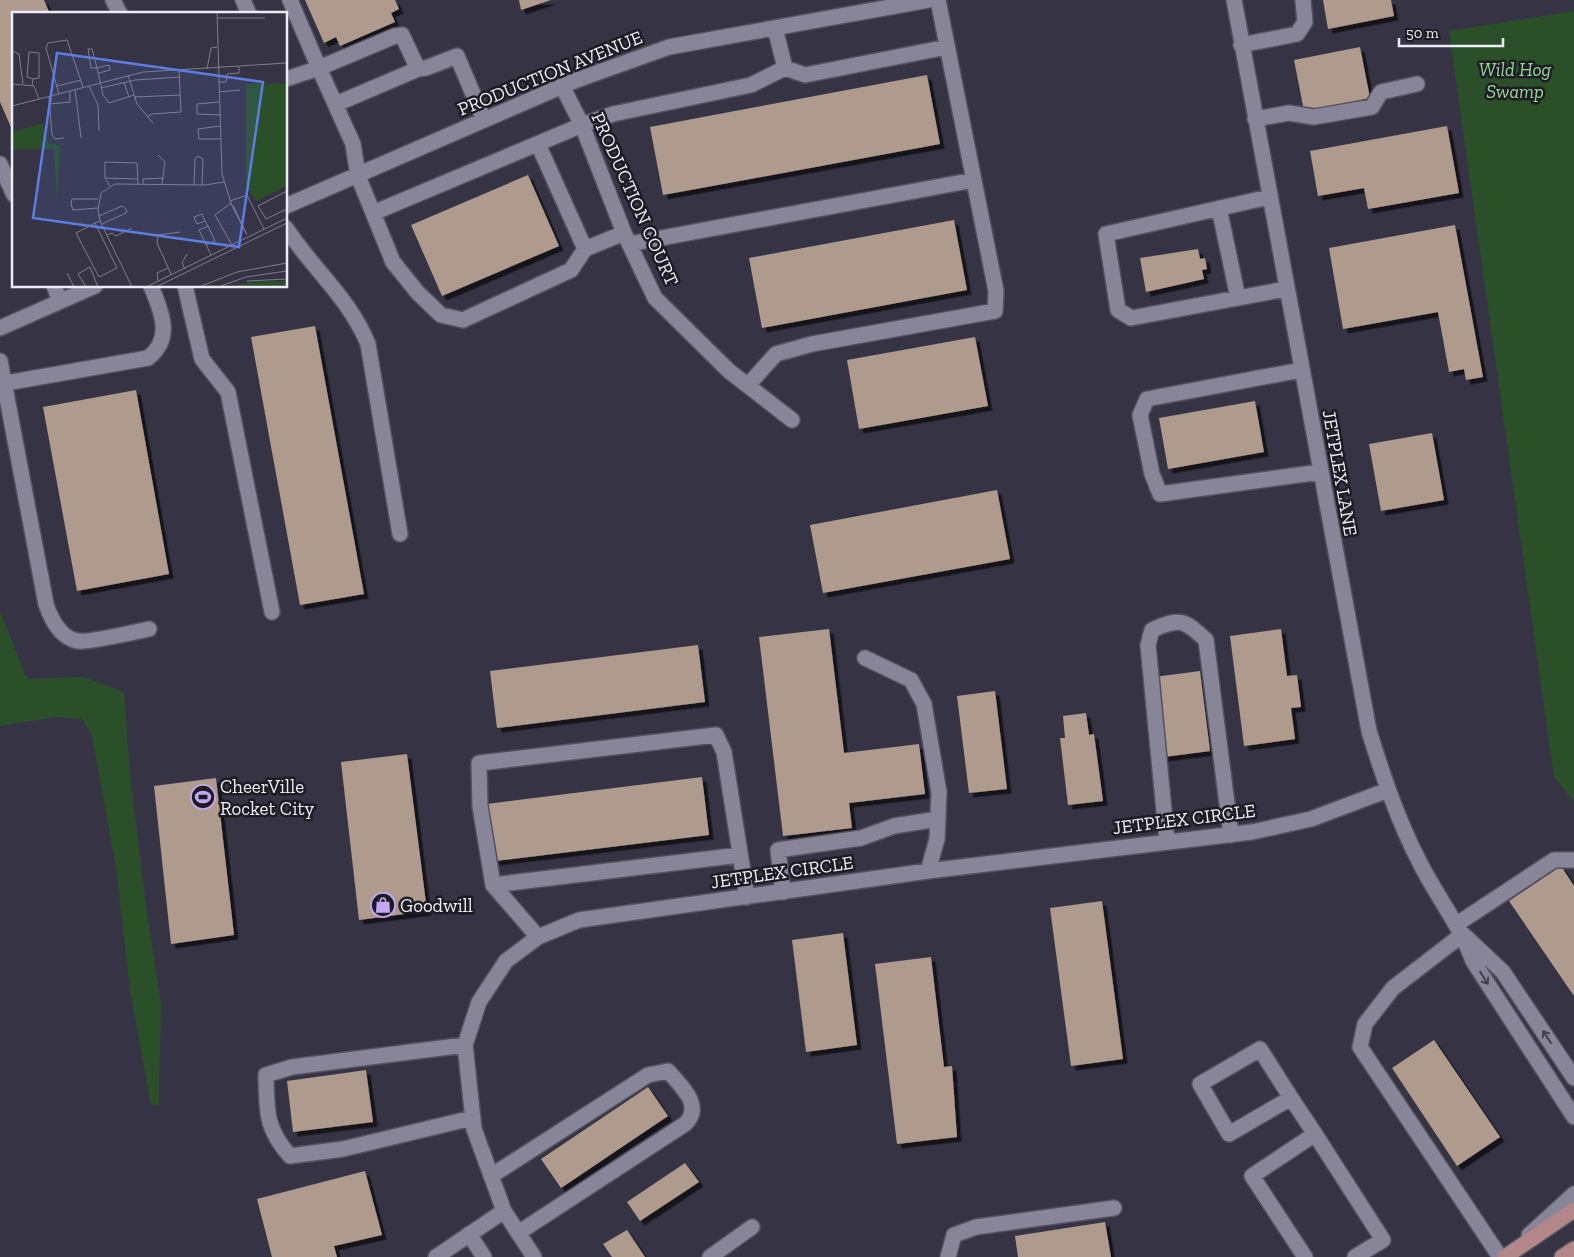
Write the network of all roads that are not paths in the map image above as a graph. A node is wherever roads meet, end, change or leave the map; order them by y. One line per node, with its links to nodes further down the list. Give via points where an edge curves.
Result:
1 (114, 0): 8 (street)
2 (243, 0): 9 (street)
3 (290, 0): 13 (street)
4 (929, 0): 10 (street, PRODUCTION AVENUE)
5 (938, 0): 12 (street)
6 (1234, 0): 11 (street, JETPLEX LANE)
7 (1303, 0): 11 (street, via 1305,22 1297,34)
8 (119, 12)
9 (248, 12)
10 (775, 28): 14 (street); 18 (street, PRODUCTION AVENUE, via 669,47)
11 (1242, 45): 20 (street, JETPLEX LANE)
12 (947, 47): 14 (street, via 805,75); 26 (street)
13 (320, 68): 15 (street, via 399,35 405,39); 16 (street); 19 (street)
14 (785, 68): 22 (street, via 751,85 613,114)
15 (418, 69): 19 (street); 21 (street, via 457,56)
16 (288, 78)
17 (1417, 84): 20 (street, via 1381,92 1372,106 1314,116 1289,113)
18 (562, 86): 21 (street, PRODUCTION AVENUE); 22 (street, PRODUCTION COURT)
19 (336, 104): 25 (street, via 353,144)
20 (1254, 119): 28 (street, JETPLEX LANE)
21 (484, 120): 25 (street, PRODUCTION AVENUE)
22 (582, 125): 23 (street); 33 (street, PRODUCTION COURT)
23 (538, 144): 31 (street); 34 (street)
24 (0, 164): 27 (street)
25 (358, 176): 29 (street, PRODUCTION AVENUE); 31 (street)
26 (974, 180): 33 (street); 46 (street, via 996,291 995,311 812,344 776,354)
27 (12, 191)
28 (1269, 198): 30 (street); 39 (street, JETPLEX LANE)
29 (288, 205)
30 (1219, 208): 40 (street); 40 (street, via 1106,234 1118,310 1131,318)
31 (373, 213): 34 (street, via 393,262 418,293 441,315 463,320 571,270)
32 (288, 231): 49 (street, via 350,309 368,344)
33 (627, 238): 34 (street); 46 (street, PRODUCTION COURT, via 655,298 729,371)
34 (585, 249)
35 (55, 288): 41 (street)
36 (90, 288): 41 (street)
37 (152, 288): 45 (street, via 165,328 160,347 148,358)
38 (185, 288): 50 (street, via 202,359 228,392)
39 (1286, 289): 40 (street); 44 (street, JETPLEX LANE)
40 (1238, 298)
41 (60, 301): 42 (street)
42 (0, 328)
43 (0, 361): 45 (street)
44 (1301, 370): 48 (street, JETPLEX LANE); 48 (street, via 1147,400 1140,415 1152,474 1160,494)
45 (6, 383): 51 (street, via 51,618 67,637 79,642)
46 (748, 385): 47 (street, PRODUCTION COURT)
47 (792, 420)
48 (1320, 472): 53 (street, JETPLEX LANE, via 1369,731)
49 (400, 534)
50 (272, 612)
51 (149, 629)
52 (865, 658): 54 (street, via 911,680 924,704 940,792)
53 (1388, 790): 55 (street, JETPLEX CIRCLE, via 1311,819); 63 (street, JETPLEX LANE, via 1420,864)
54 (938, 819): 59 (street, via 937,839); 61 (street, via 894,826 861,838 778,850)
55 (1231, 834): 56 (street, JETPLEX CIRCLE); 56 (street, via 1206,640 1187,624 1170,622 1152,630 1148,645)
56 (1167, 842): 59 (street, JETPLEX CIRCLE)
57 (740, 855): 60 (street); 60 (street, via 724,752 716,735 479,763 480,806); 62 (street)
58 (1574, 860): 63 (street, via 1554,860)
59 (928, 871): 61 (street, JETPLEX CIRCLE)
60 (492, 884): 64 (street)
61 (783, 892): 62 (street, JETPLEX CIRCLE)
62 (747, 897): 64 (street, JETPLEX CIRCLE, via 579,920)
63 (1460, 929): 66 (street, JETPLEX LANE, one-way to 63, via 1503,972); 68 (street, JETPLEX LANE, one-way to 68, via 1473,961); 87 (street, via 1393,988 1365,1024 1360,1047)
64 (538, 937): 65 (street, JETPLEX CIRCLE, via 506,961 484,993 478,1002)
65 (465, 1045): 69 (street, JETPLEX CIRCLE); 69 (street, via 292,1067 266,1075 267,1116 276,1141 290,1156 343,1149)
66 (1574, 1078)
67 (1291, 1098): 67 (street, via 1260,1049 1200,1084 1229,1134); 70 (street)
68 (1574, 1117)
69 (472, 1118): 71 (street, JETPLEX CIRCLE)
70 (1315, 1134): 85 (street, via 1252,1176); 86 (street, via 1383,1240)
71 (491, 1176): 75 (street, JETPLEX CIRCLE); 77 (street, via 648,1075 668,1071 689,1097 694,1109 685,1124)
72 (1574, 1194): 87 (street)
73 (1114, 1208): 84 (street, via 976,1227 954,1235)
74 (1574, 1210): 87 (main road)
75 (504, 1211): 77 (street, JETPLEX CIRCLE); 78 (street)
76 (752, 1227): 83 (street)
77 (518, 1233): 82 (street, JETPLEX CIRCLE)
78 (469, 1234): 80 (street); 81 (street)
79 (1574, 1249): 88 (main road)
80 (436, 1257)
81 (484, 1257)
82 (534, 1257)
83 (710, 1257)
84 (948, 1257)
85 (1305, 1257)
86 (1355, 1257)
87 (1503, 1257)
88 (1562, 1257)

